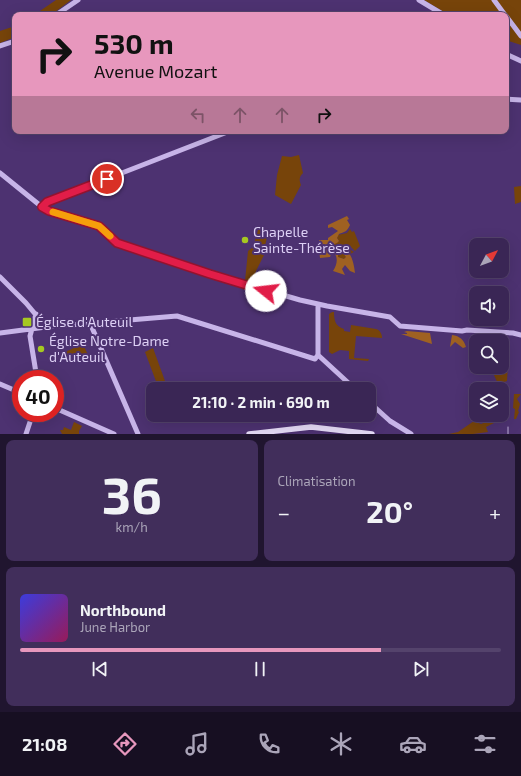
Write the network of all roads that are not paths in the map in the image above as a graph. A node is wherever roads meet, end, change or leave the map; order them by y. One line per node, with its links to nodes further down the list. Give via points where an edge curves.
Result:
1 (78, 0): 4 (street)
2 (419, 0): 5 (street)
3 (495, 1): 6 (street)
4 (60, 12)
5 (439, 12)
6 (503, 12)
7 (509, 20): 8 (street)
8 (521, 36)
9 (12, 42): 10 (street)
10 (0, 46)
11 (509, 55): 12 (street)
12 (521, 61)
13 (509, 99): 14 (street)
14 (521, 100)
15 (222, 134): 17 (street, via 60,196)
16 (0, 173): 17 (street)
17 (42, 207): 19 (street, via 99,226 117,243 253,287)
18 (0, 277): 20 (street)
19 (318, 304): 25 (street, via 390,317 403,327); 26 (street)
20 (36, 314): 22 (street); 23 (street)
21 (90, 323): 22 (street); 26 (street, via 177,316 315,359); 37 (street)
22 (46, 327): 23 (street)
23 (32, 329): 24 (street); 27 (street, via 30,336)
24 (0, 333)
25 (521, 335)
26 (318, 355): 28 (street)
27 (35, 370)
28 (347, 382)
29 (0, 384): 30 (street)
30 (12, 389)
31 (376, 408): 34 (street)
32 (64, 412): 36 (street)
33 (30, 422): 35 (street)
34 (399, 426): 40 (street); 41 (street)
35 (26, 434)
36 (114, 434)
37 (138, 434)
38 (249, 434): 39 (main road, via 311,427)
39 (372, 434)
40 (399, 434)
41 (411, 434)

